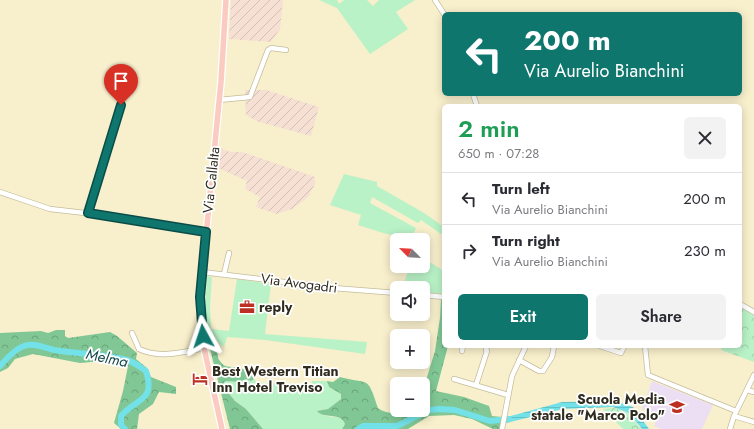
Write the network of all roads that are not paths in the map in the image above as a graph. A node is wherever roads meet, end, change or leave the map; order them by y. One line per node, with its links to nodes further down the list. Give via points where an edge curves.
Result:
1 (226, 0): 5 (main road, Via Callalta)
2 (435, 0): 3 (street)
3 (443, 12)
4 (286, 50): 5 (street, via 268,50 250,97)
5 (219, 100): 9 (main road, Via Callalta)
6 (121, 105): 8 (street)
7 (0, 192): 8 (street, via 40,207)
8 (88, 213): 9 (street)
9 (206, 232): 11 (main road, Via Callalta)
10 (228, 253): 12 (street)
11 (202, 272): 12 (street, Via Avogadri); 19 (main road, Via Callalta, via 201,311)
12 (224, 274): 13 (street, Via Avogadri)
13 (390, 292)
14 (430, 296): 15 (street)
15 (442, 297)
16 (742, 305): 17 (street)
17 (754, 312)
18 (132, 333): 19 (street, via 139,349 147,352 174,354)
19 (204, 348): 36 (main road, Via Callalta)
20 (486, 348): 29 (street)
21 (525, 348): 26 (street)
22 (554, 348): 26 (street, via 552,357 543,371)
23 (606, 348): 24 (street, via 621,353)
24 (624, 348)
25 (645, 348): 33 (street, via 648,375)
26 (519, 360): 32 (street)
27 (754, 375): 30 (street)
28 (454, 379): 29 (street)
29 (476, 385): 32 (street)
30 (747, 390): 31 (street); 33 (street)
31 (754, 392)
32 (508, 395): 35 (street)
33 (735, 414): 34 (street); 37 (street)
34 (754, 422)
35 (502, 427)
36 (222, 429)
37 (730, 429)

